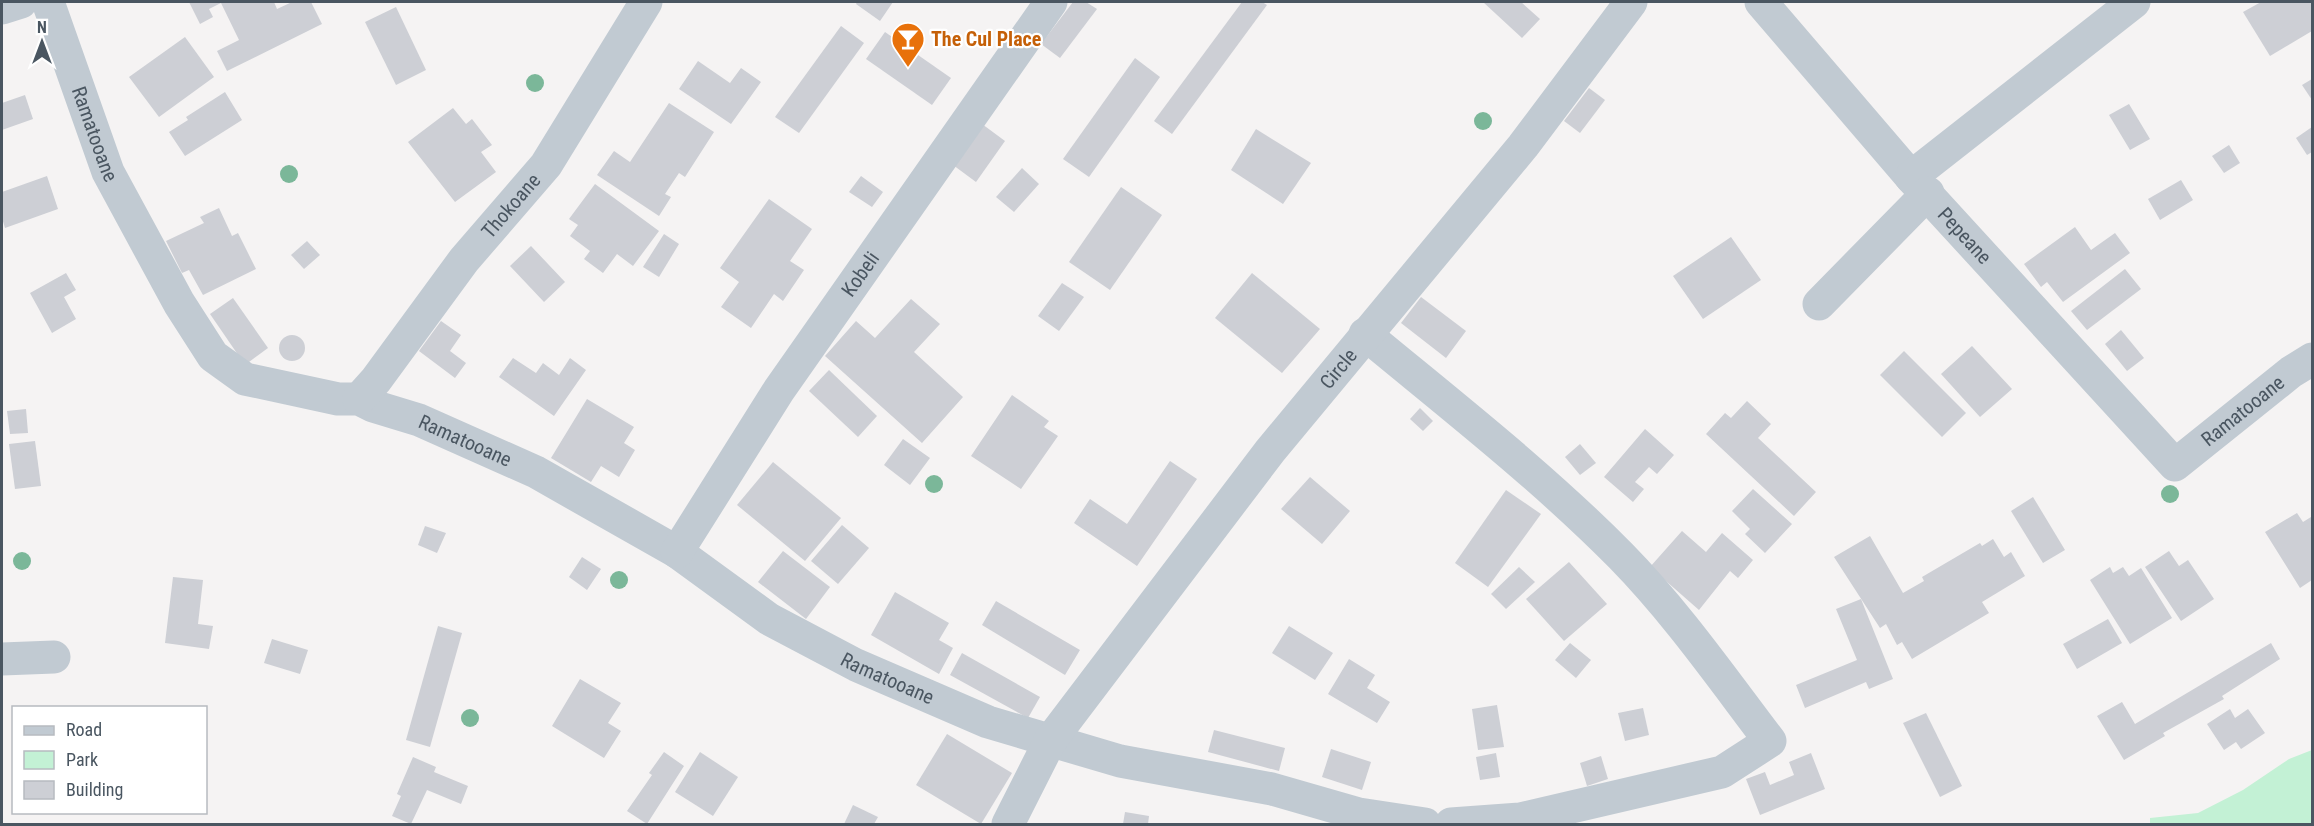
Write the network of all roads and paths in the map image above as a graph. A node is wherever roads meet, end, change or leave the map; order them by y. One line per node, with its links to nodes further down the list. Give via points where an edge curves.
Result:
1 (21, 2): 8 (street)
2 (48, 2): 13 (street, Ramatooane, via 108,172 179,303 213,356 245,378 338,399)
3 (646, 2): 13 (street, Thokoane, via 546,165 465,260)
4 (1051, 2): 15 (street, Kobeli, via 779,390)
5 (1631, 2): 11 (street, Circle, via 1524,146)
6 (1761, 2): 9 (street, Pepeane)
7 (2134, 2): 9 (street)
8 (2, 8)
9 (1920, 185): 10 (street); 14 (street, Pepeane)
10 (1819, 304)
11 (1365, 334): 18 (street, Circle, via 1270,451); 21 (street, via 1509,453 1621,556 1677,620 1770,741 1722,772 1520,819)
12 (2313, 359): 14 (street, Ramatooane, via 2291,372)
13 (359, 399): 15 (street, Ramatooane, via 419,420 536,472)
14 (2175, 465)
15 (677, 552): 18 (street, Ramatooane, via 769,620 856,665 988,722)
16 (54, 657): 17 (street)
17 (2, 659)
18 (1050, 741): 19 (street, Circle); 20 (street, Ramatooane, via 1120,761 1272,789 1359,814)
19 (1008, 825)
20 (1425, 825)
21 (1451, 825)

